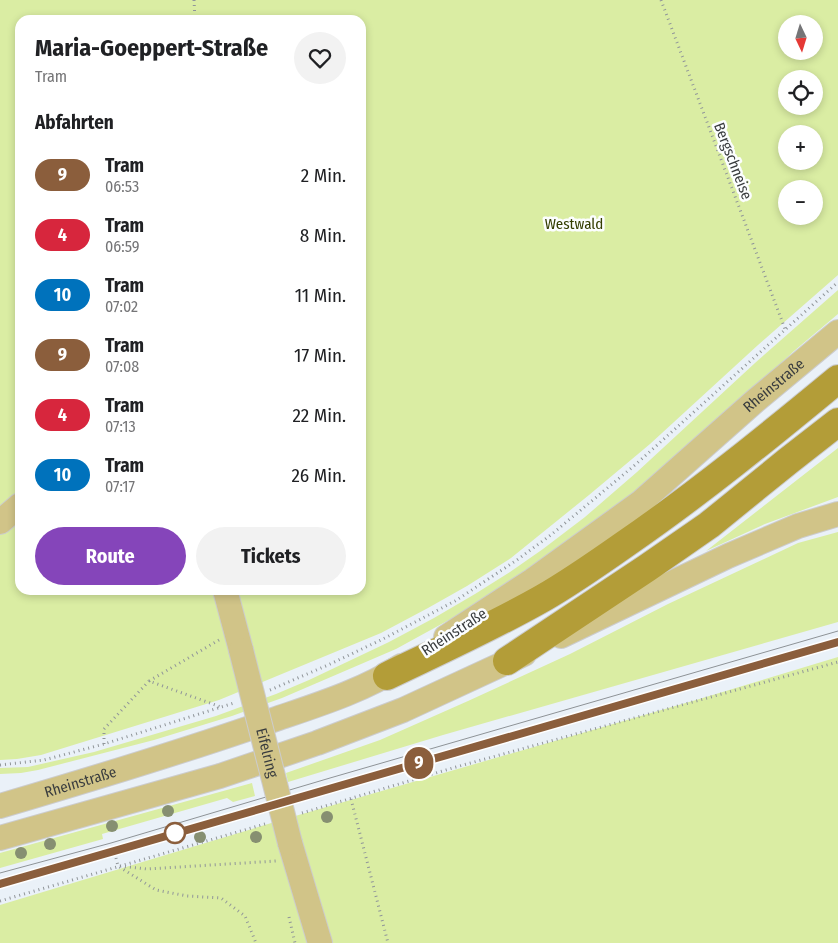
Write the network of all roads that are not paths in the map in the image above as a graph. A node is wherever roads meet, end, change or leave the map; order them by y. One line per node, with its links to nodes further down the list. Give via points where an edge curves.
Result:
1 (838, 332): 9 (main road, Rheinstraße, via 754,401 641,502 533,580)
2 (838, 379): 9 (highway, via 655,524 598,563 488,629)
3 (838, 422): 8 (highway, via 708,525)
4 (15, 509): 6 (main road)
5 (838, 514): 8 (main road, Rheinstraße, via 798,526 728,556)
6 (0, 522)
7 (226, 595): 14 (main road, Eifelring, bridge, via 284,852)
8 (507, 661): 13 (main road, Rheinstraße, via 402,710 317,743 220,776)
9 (386, 676): 11 (main road, Rheinstraße, via 234,734)
10 (0, 788): 11 (main road)
11 (50, 791): 12 (main road, Rheinstraße)
12 (0, 806)
13 (0, 838)
14 (320, 943)

